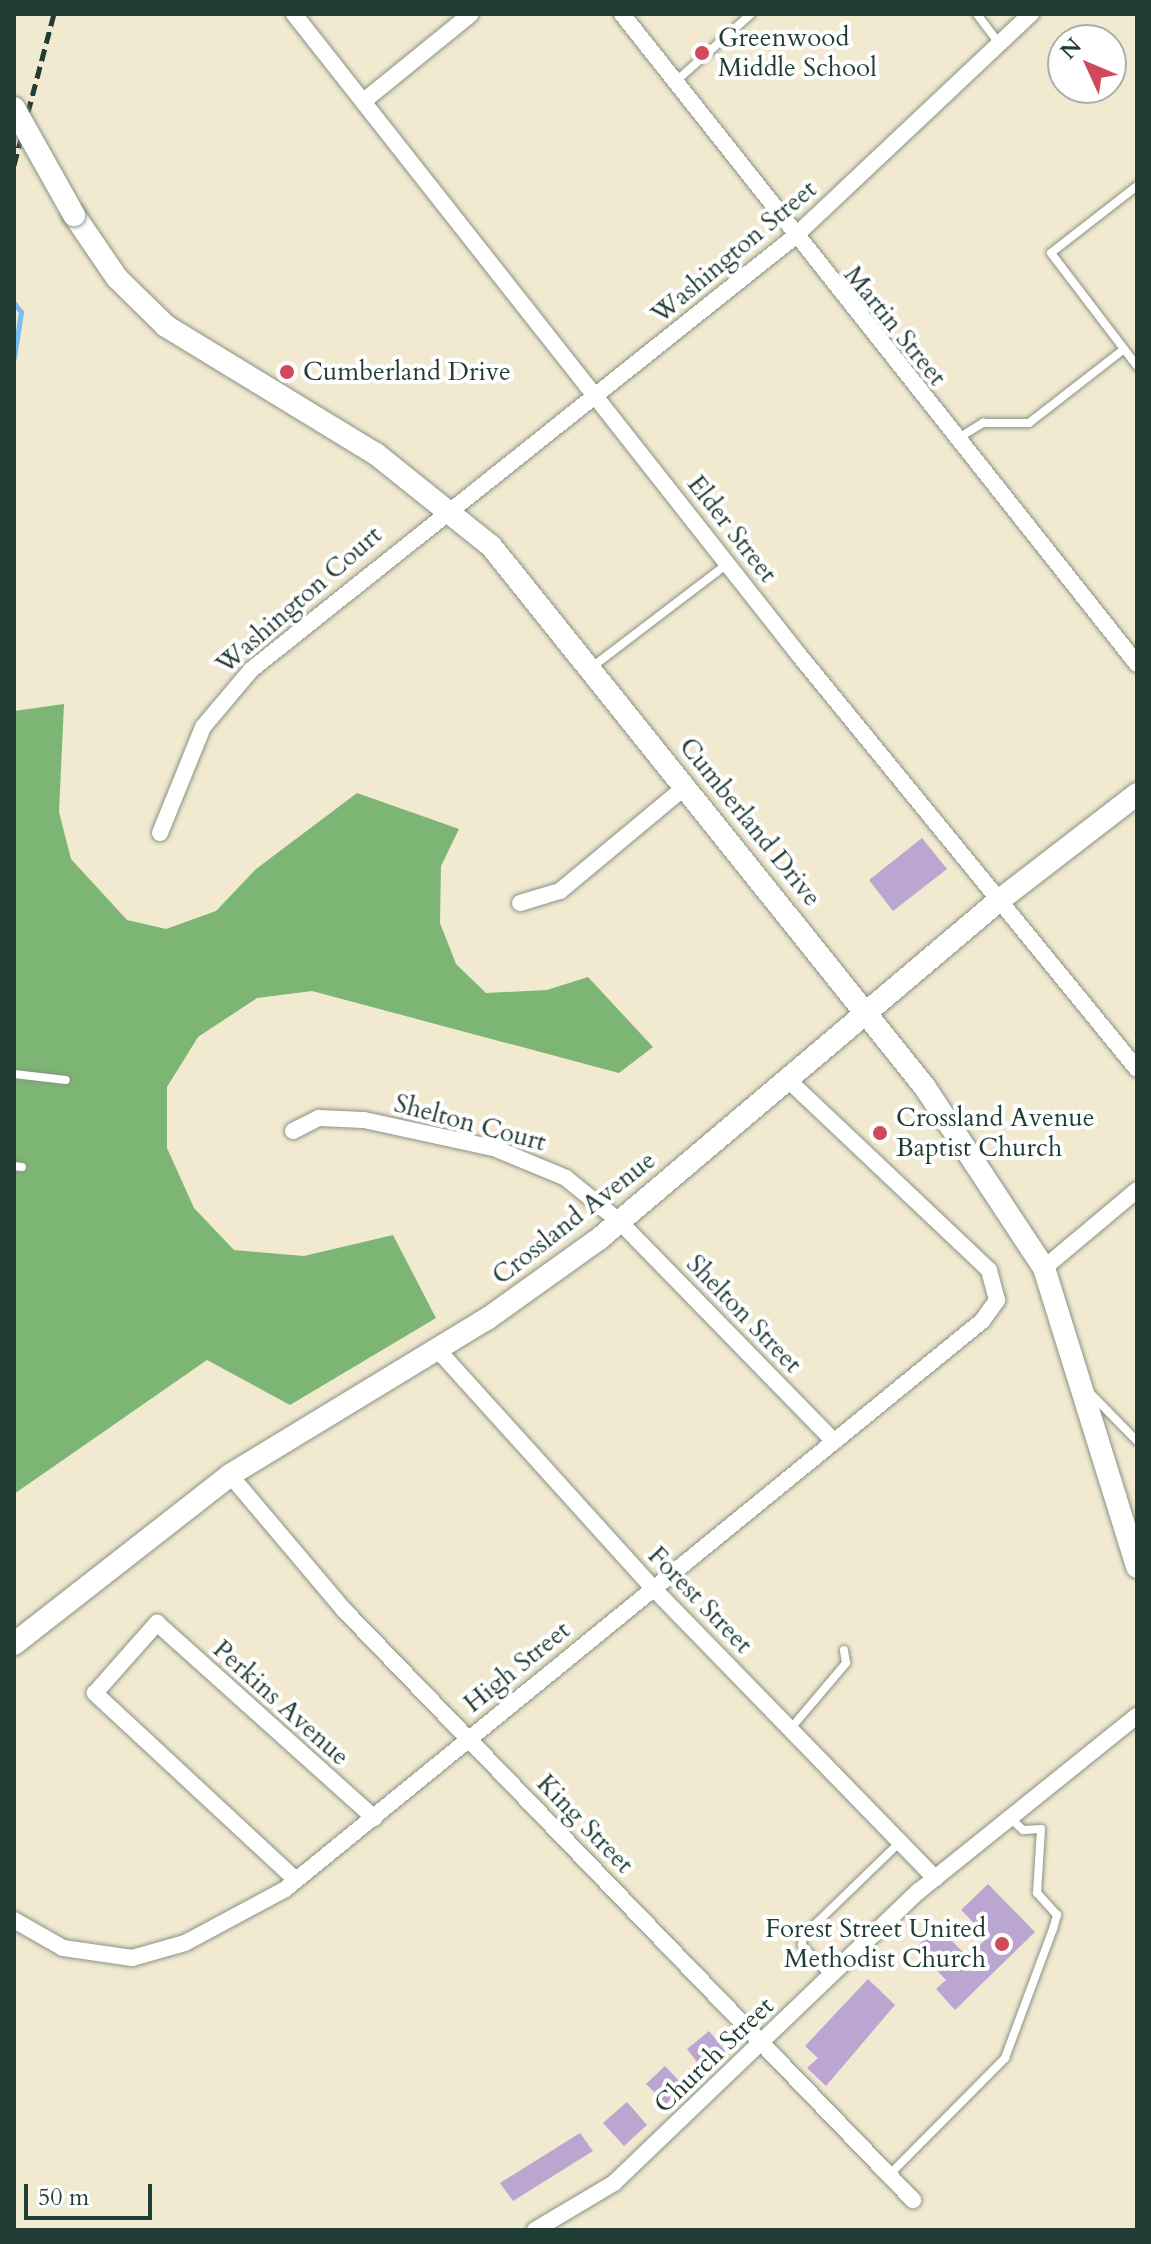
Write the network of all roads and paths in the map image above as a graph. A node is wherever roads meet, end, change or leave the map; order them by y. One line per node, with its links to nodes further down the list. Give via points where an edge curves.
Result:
1 (294, 14): 9 (street, Elder Street)
2 (471, 14): 9 (street)
3 (622, 14): 8 (street, Martin Street)
4 (751, 14): 8 (lane)
5 (977, 14): 7 (lane)
6 (1031, 14): 7 (street, Washington Street)
7 (1000, 44): 12 (street, Washington Street)
8 (674, 82): 12 (street, Martin Street)
9 (365, 100): 15 (street, Elder Street)
10 (14, 108): 17 (main road, Cumberland Drive, bridge, via 74,215 117,278 166,326)
11 (1137, 186): 13 (lane, via 1051,253)
12 (793, 238): 15 (street, Washington Street); 16 (street, Martin Street)
13 (1124, 349): 14 (lane); 16 (lane, via 1029,423 983,423)
14 (1137, 366)
15 (598, 395): 17 (street, Washington Street); 18 (street, Elder Street)
16 (956, 440): 19 (street, Martin Street)
17 (449, 506): 20 (main road, Cumberland Drive); 23 (street, Washington Court, via 224,697 180,769)
18 (728, 563): 20 (lane); 24 (street, Elder Street)
19 (1137, 664)
20 (591, 668): 21 (main road, Cumberland Drive)
21 (686, 786): 25 (street, via 560,891); 26 (main road, Cumberland Drive)
22 (1137, 794): 24 (main road, Crossland Avenue)
23 (160, 833)
24 (997, 902): 26 (main road, Crossland Avenue); 27 (street, Elder Street)
25 (520, 903)
26 (865, 1011): 30 (main road, Crossland Avenue); 34 (main road, Cumberland Drive, via 967,1145)
27 (1137, 1069)
28 (14, 1074): 29 (lane)
29 (66, 1080)
30 (789, 1081): 33 (main road, Crossland Avenue); 37 (street, High Street, via 978,1259 998,1289 982,1321)
31 (293, 1131): 33 (street, Shelton Court, via 336,1117 494,1148 566,1178)
32 (1137, 1190): 34 (street)
33 (619, 1221): 35 (main road, Crossland Avenue); 37 (street, Shelton Street)
34 (1044, 1268): 36 (main road, Cumberland Drive)
35 (437, 1349): 39 (main road, Crossland Avenue); 41 (street, Forest Street)
36 (1080, 1384): 38 (lane); 40 (main road, Cumberland Drive)
37 (834, 1441): 41 (street, High Street)
38 (1137, 1441)
39 (230, 1475): 42 (main road, Crossland Avenue); 46 (street, King Street)
40 (1137, 1567)
41 (653, 1588): 45 (street, Forest Street); 46 (street, High Street)
42 (14, 1644)
43 (844, 1650): 45 (lane, via 846,1663)
44 (1137, 1716): 48 (street, Church Street)
45 (792, 1727): 49 (street, Forest Street)
46 (468, 1738): 47 (street, High Street); 54 (street, King Street)
47 (374, 1818): 51 (street, High Street); 51 (street, Perkins Avenue, via 157,1623 95,1693)
48 (1010, 1818): 50 (street, Church Street); 55 (lane, via 1023,1830 1041,1829 1037,1893 1057,1915 1049,1939 1005,2058)
49 (900, 1842): 50 (street, Forest Street); 53 (lane, via 803,1936 802,1945)
50 (935, 1878): 53 (street, Church Street)
51 (296, 1880): 52 (street, High Street, via 220,1927 132,1958 63,1948)
52 (14, 1920)
53 (830, 1976): 54 (street, Church Street)
54 (762, 2042): 55 (street, King Street); 57 (street, Church Street, via 614,2183)
55 (889, 2175): 56 (street, King Street)
56 (913, 2200)
57 (535, 2230)

